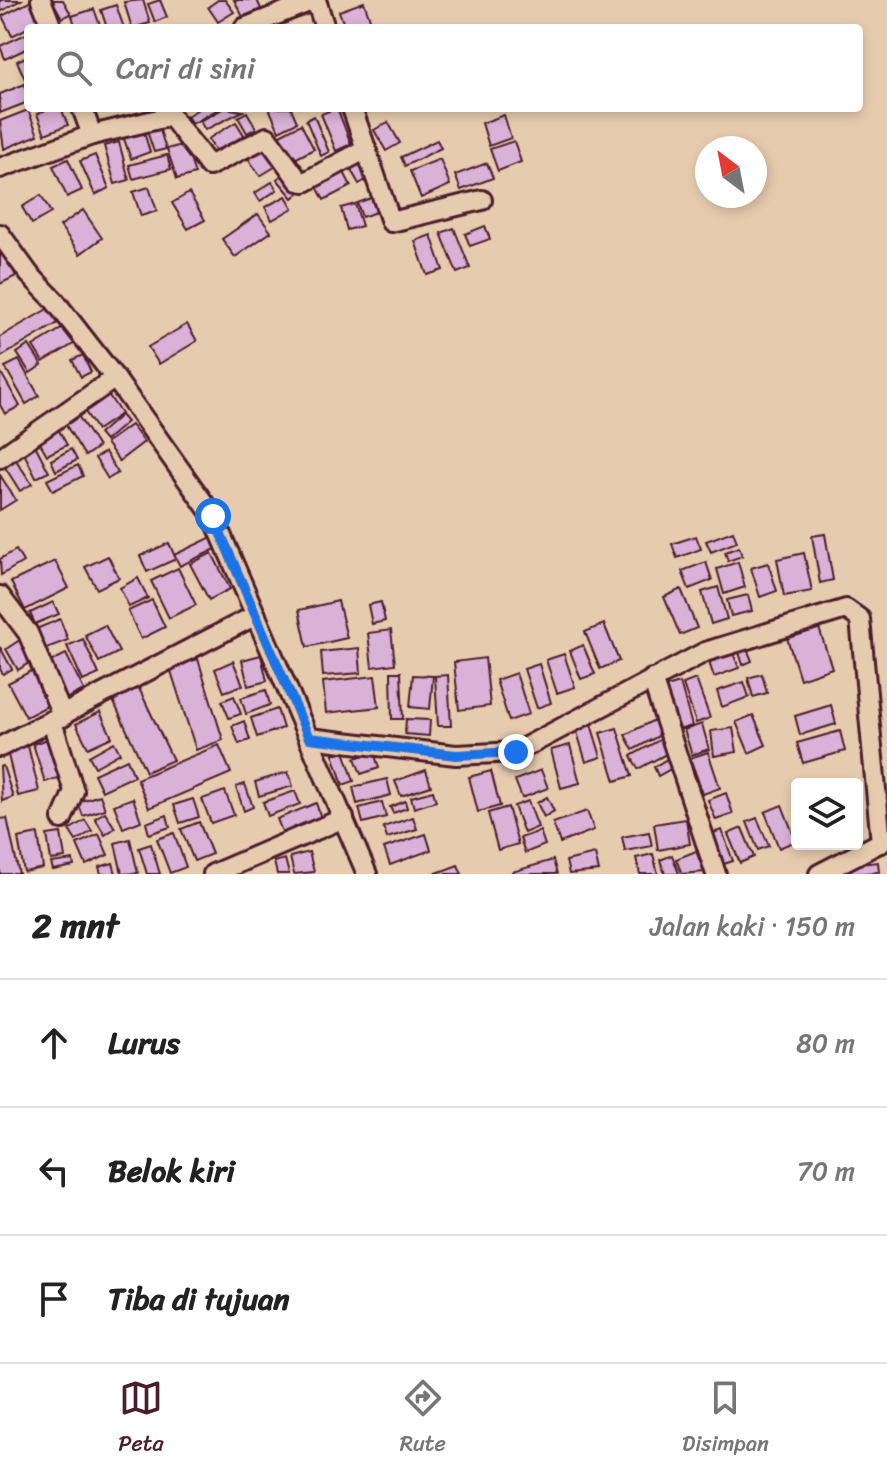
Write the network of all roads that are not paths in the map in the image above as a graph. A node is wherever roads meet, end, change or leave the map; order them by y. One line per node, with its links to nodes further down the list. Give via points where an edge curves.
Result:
1 (41, 0): 3 (street)
2 (315, 0): 4 (street); 5 (street)
3 (50, 24)
4 (254, 24)
5 (324, 24)
6 (83, 112): 8 (street)
7 (353, 112): 9 (street)
8 (92, 135): 9 (street, via 171,116 209,166 267,137 305,182); 10 (street)
9 (366, 149): 11 (street, via 391,222)
10 (0, 168)
11 (482, 200)
12 (0, 234): 13 (street)
13 (115, 378): 14 (street); 16 (street, via 213,516)
14 (0, 458)
15 (0, 596): 18 (street, via 28,633)
16 (256, 615): 18 (street); 19 (street)
17 (652, 679): 19 (street, via 516,752 456,755); 23 (street, via 730,644 853,611 860,619); 26 (street)
18 (58, 720): 20 (street); 22 (street, via 74,791)
19 (309, 738): 21 (street)
20 (0, 747)
21 (344, 818): 24 (street); 25 (street)
22 (62, 819)
23 (884, 841): 27 (street)
24 (213, 874)
25 (367, 874)
26 (716, 874)
27 (819, 874)

